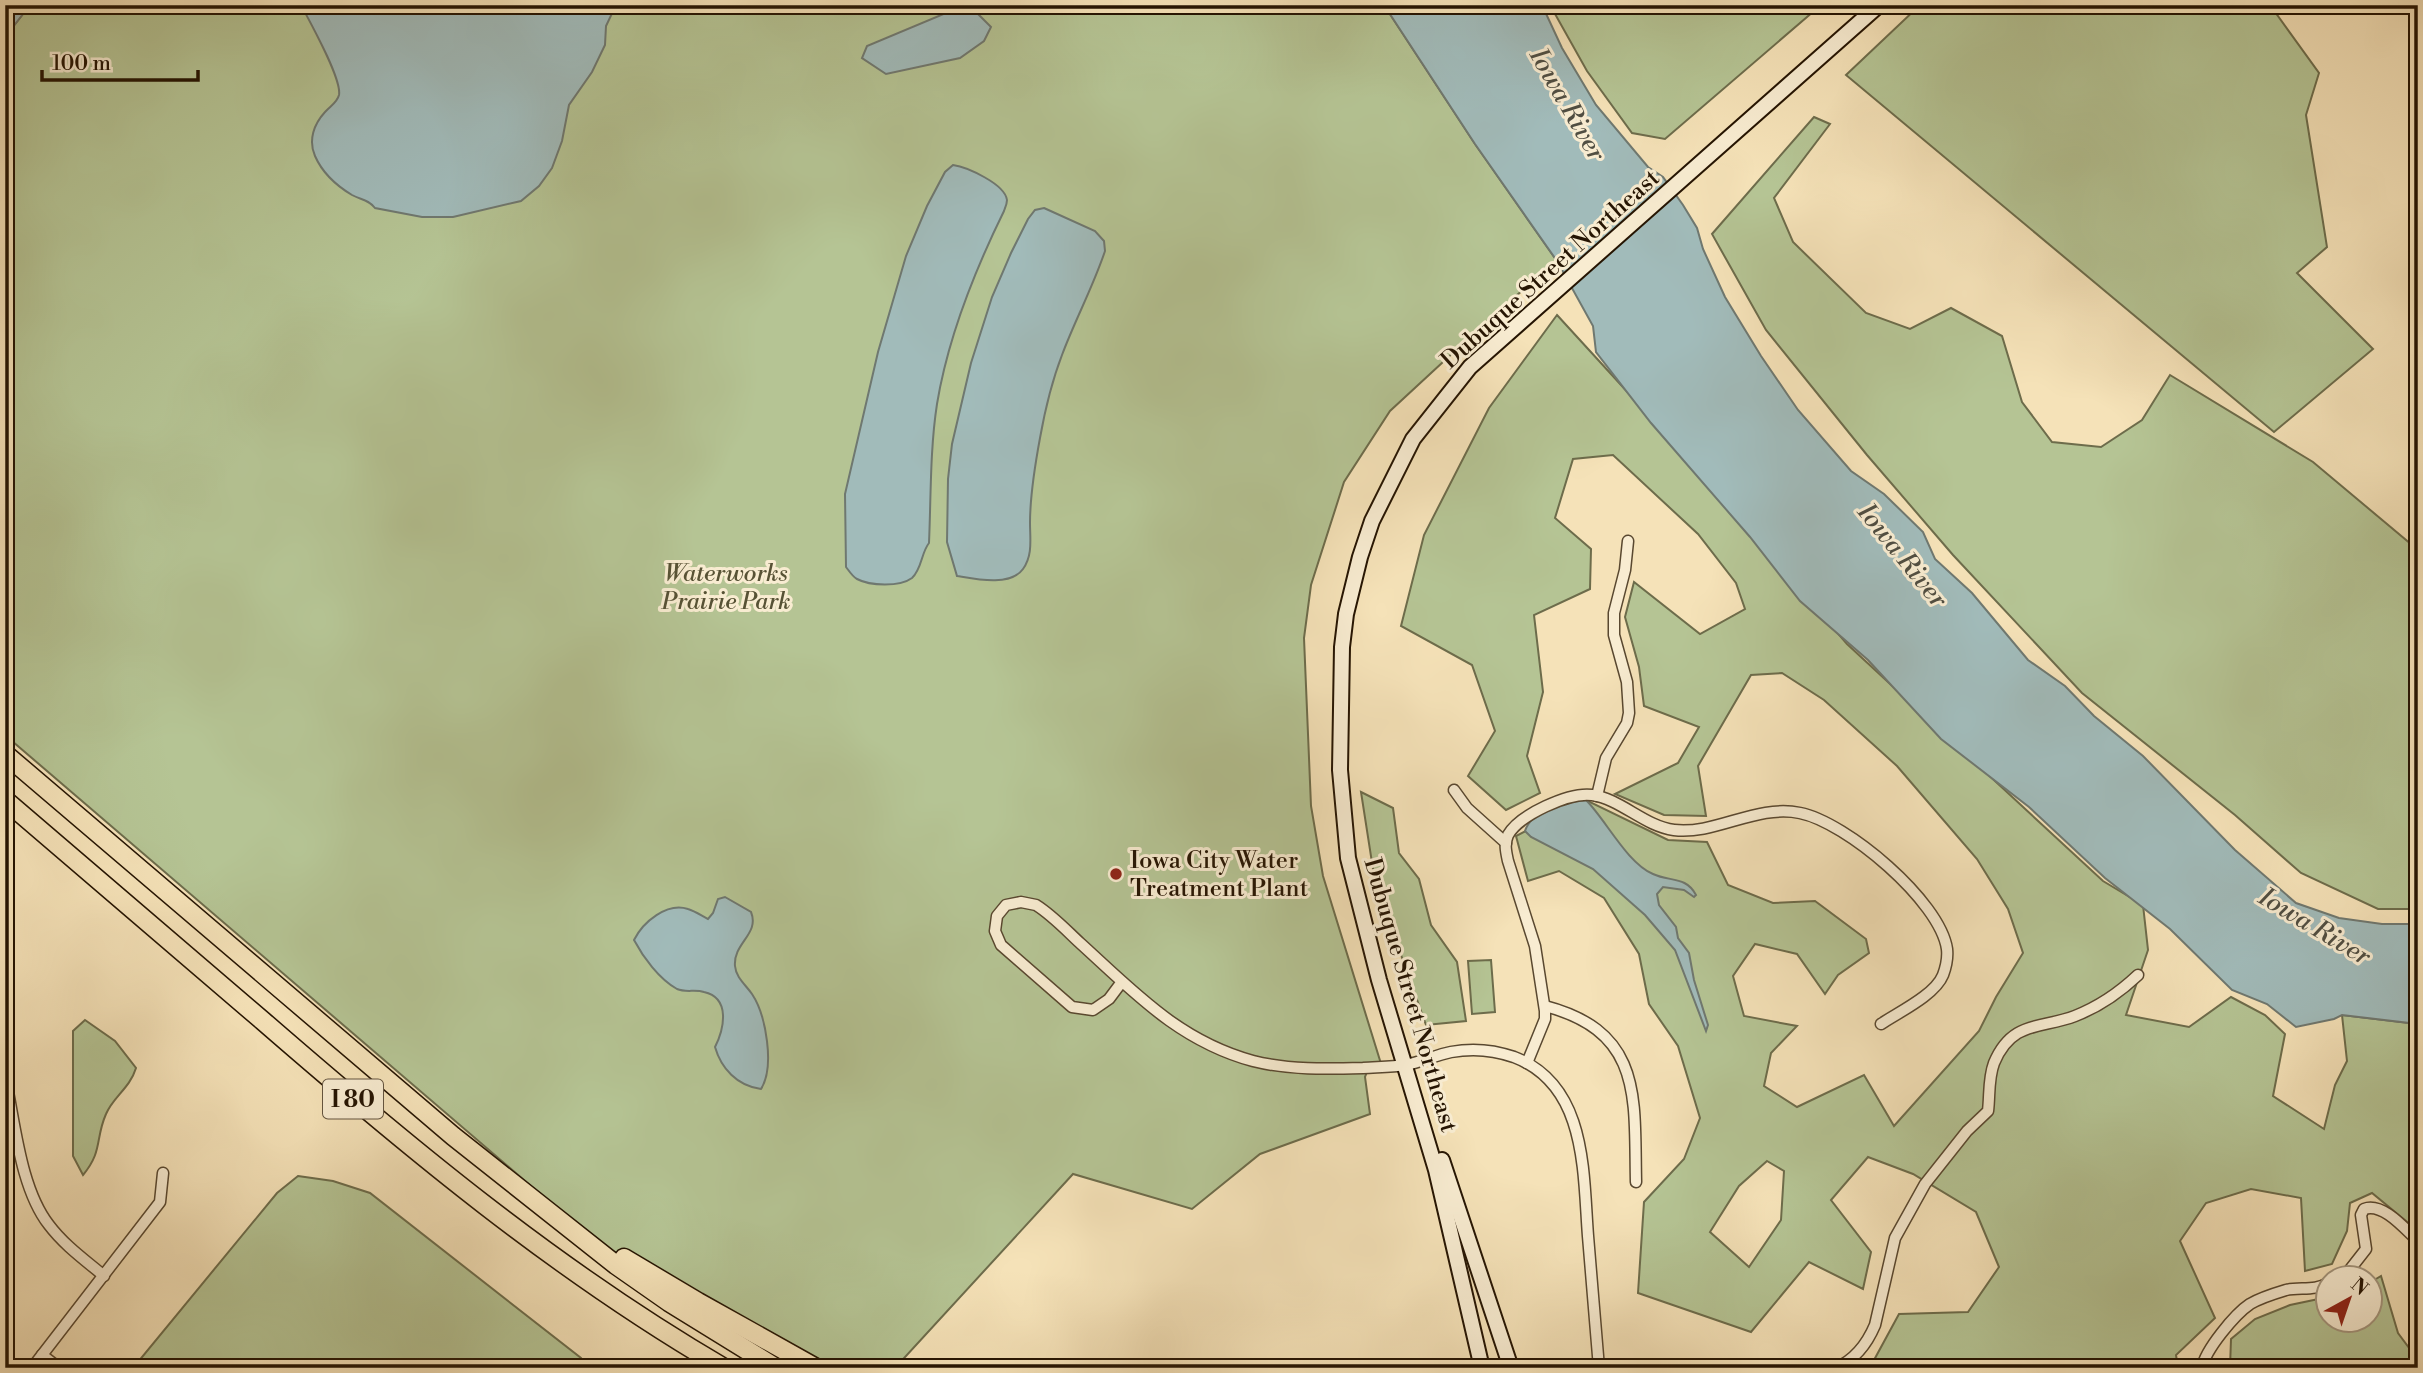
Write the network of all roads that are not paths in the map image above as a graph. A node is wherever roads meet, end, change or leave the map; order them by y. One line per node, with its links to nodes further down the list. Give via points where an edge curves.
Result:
1 (1879, 5): 13 (main road, Dubuque Street Northeast, via 1470,367 1413,439 1372,521 1346,614 1340,770 1356,895)
2 (1628, 541): 5 (street, via 1614,635 1627,682 1629,713 1606,758)
3 (5, 754): 18 (highway, I 80, via 385,1079)
4 (1454, 790): 7 (street)
5 (1597, 796): 7 (street, via 1574,797 1533,813 1517,824); 11 (street, via 1673,830 1759,813 1801,813 1840,830 1892,868 1943,936 1947,960 1931,991)
6 (5, 800): 26 (highway, I 80, via 429,1162 595,1286)
7 (1506, 844): 10 (street, via 1535,946)
8 (2138, 975): 32 (street, via 2089,1010 2022,1030 1999,1053 1990,1079 1988,1111 1956,1143 1919,1194 1895,1238 1869,1338 1853,1358)
9 (1121, 983): 9 (street, via 1093,1010 1072,1007 1001,945 995,931 998,916 1006,905 1036,905); 13 (street, via 1168,1022 1252,1060 1290,1068)
10 (1545, 1006): 12 (street, via 1545,1019); 17 (street, via 1581,1018 1607,1039 1622,1060 1633,1090)
11 (1881, 1024)
12 (1527, 1063): 13 (street, via 1500,1053 1464,1050); 31 (street, via 1555,1084 1573,1120 1586,1203)
13 (1406, 1065): 15 (main road, Dubuque Street Northeast)
14 (5, 1077): 21 (street, via 28,1188 37,1209 64,1242)
15 (1410, 1080): 29 (main road, Dubuque Street Northeast); 30 (main road, via 1444,1166)
16 (163, 1173): 21 (street, via 160,1202)
17 (1636, 1182)
18 (541, 1205): 27 (highway, I 80, via 669,1302); 28 (highway, via 686,1296)
19 (2418, 1241): 20 (street, via 2369,1207 2361,1215 2366,1249)
20 (2354, 1264)
21 (104, 1276): 23 (street)
22 (2314, 1286): 33 (street, via 2287,1290 2250,1304 2217,1337)
23 (43, 1355): 24 (street); 25 (street)
24 (32, 1368)
25 (59, 1368)
26 (724, 1368)
27 (776, 1368)
28 (816, 1368)
29 (1482, 1368)
30 (1511, 1368)
31 (1599, 1368)
32 (1836, 1368)
33 (2202, 1368)

